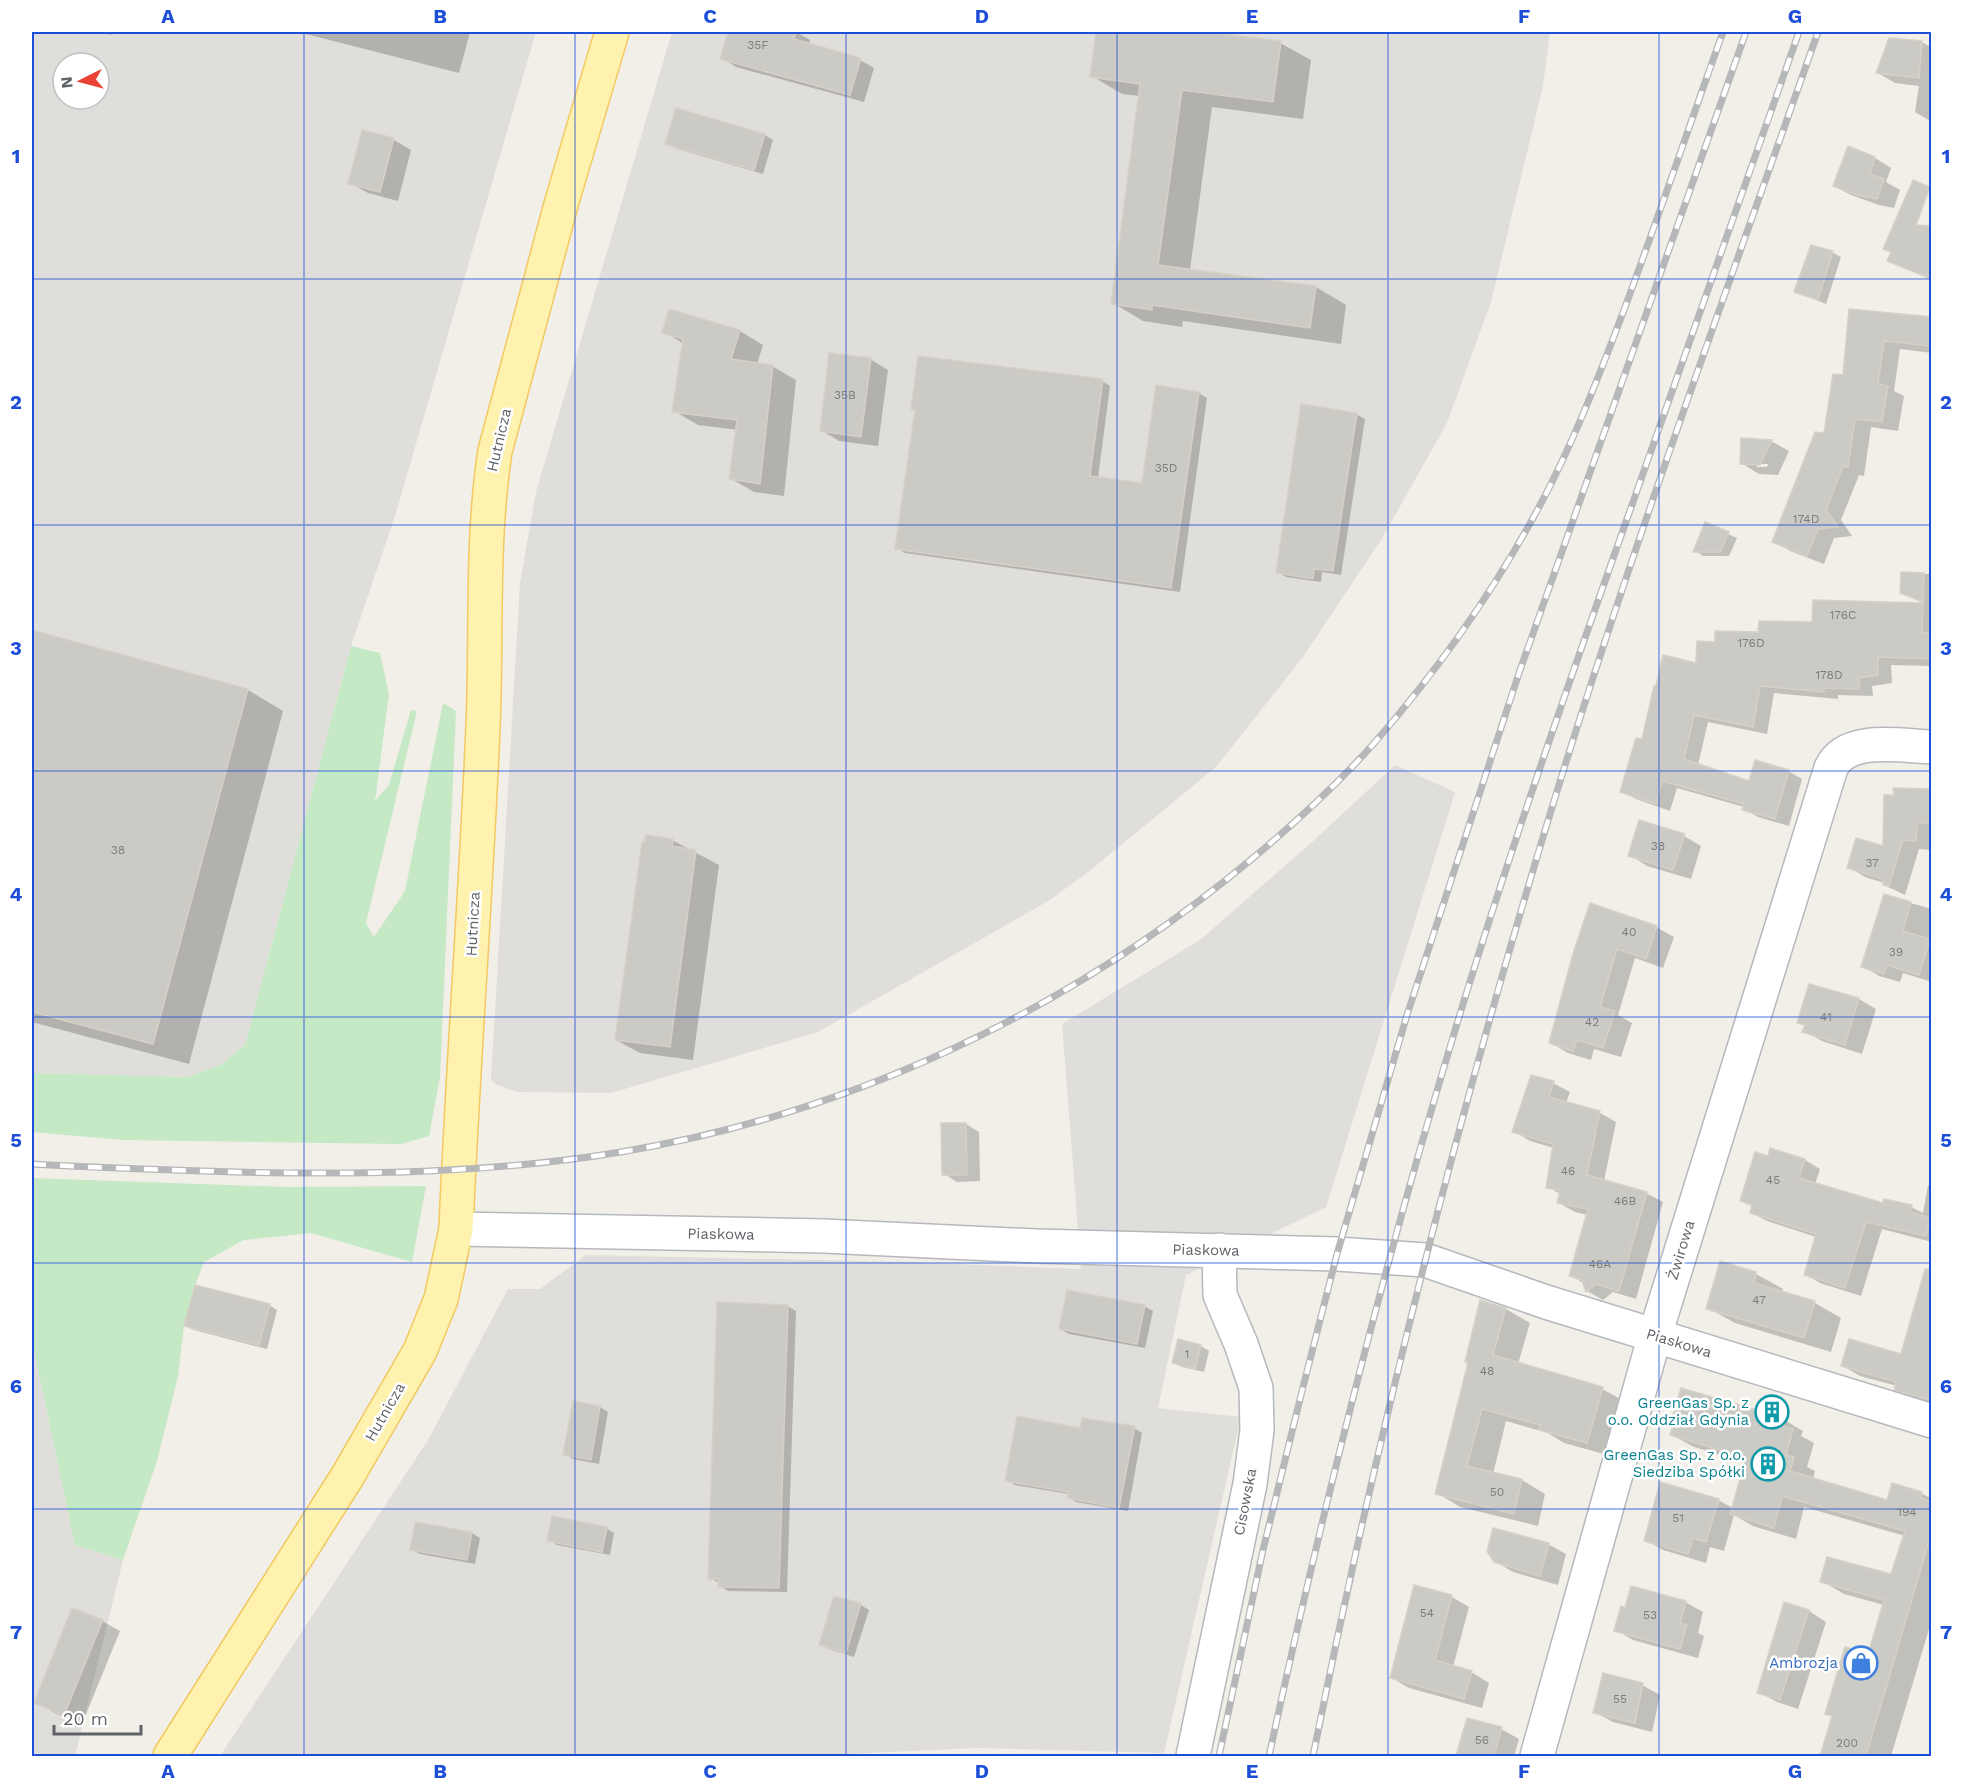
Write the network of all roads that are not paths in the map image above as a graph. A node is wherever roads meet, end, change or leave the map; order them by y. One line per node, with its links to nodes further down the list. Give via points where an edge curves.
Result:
1 (612, 32): 3 (main road, Hutnicza, via 562,201 495,451 490,486 483,724)
2 (1932, 747): 5 (street, Żwirowa, via 1862,746 1835,759)
3 (456, 1229): 4 (street, Piaskowa, via 825,1236); 7 (main road, Hutnicza, via 441,1299 420,1351 347,1477)
4 (1218, 1250): 5 (street, Piaskowa, via 1425,1260); 8 (street, Cisowska, via 1220,1295 1256,1388 1257,1430 1250,1484)
5 (1655, 1335): 6 (street, Piaskowa); 9 (street, Żwirowa)
6 (1932, 1421)
7 (170, 1756)
8 (1193, 1756)
9 (1537, 1756)

